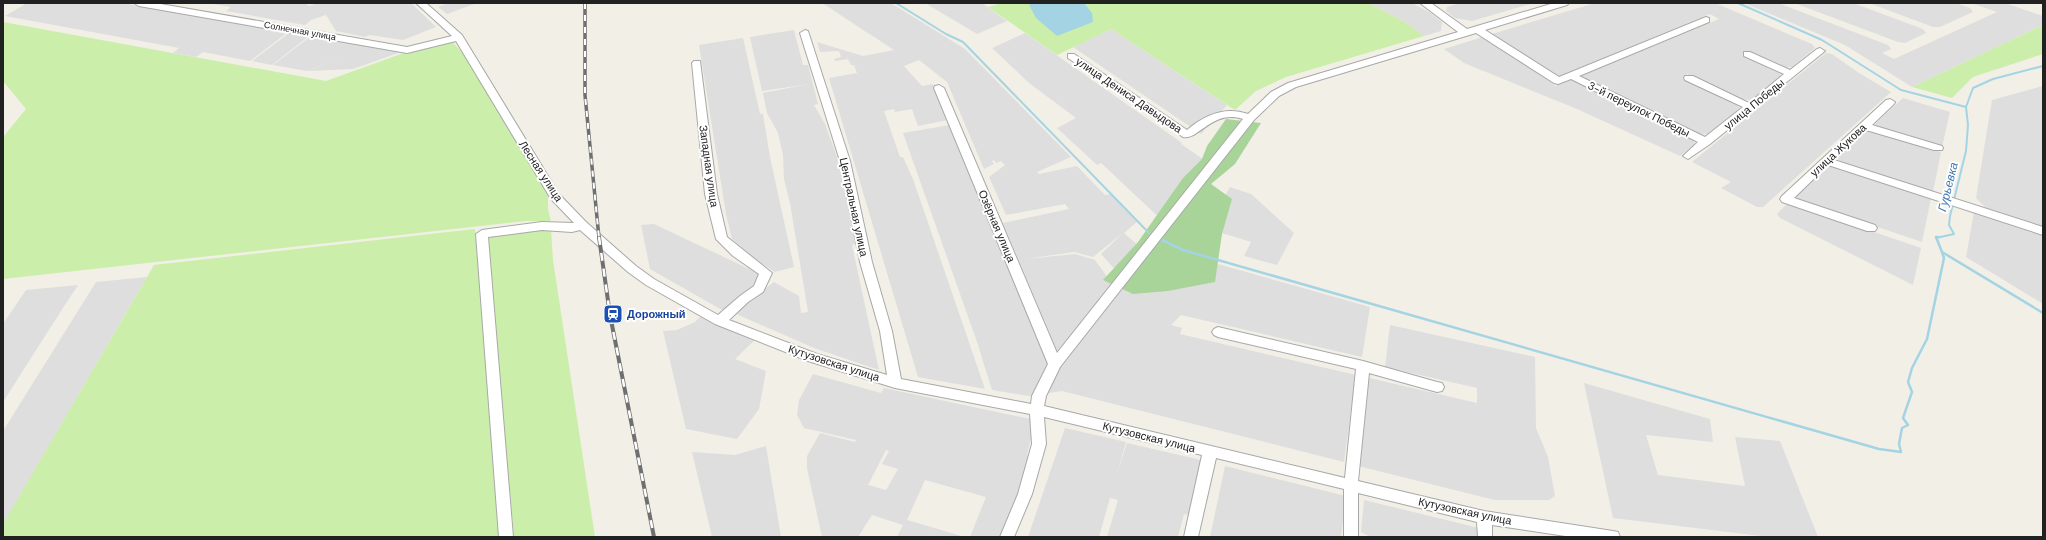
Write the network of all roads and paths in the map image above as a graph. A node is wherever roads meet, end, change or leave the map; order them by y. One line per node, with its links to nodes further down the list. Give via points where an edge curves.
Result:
1 (139, 3): 10 (street, Солнечная улица, via 407,50)
2 (421, 3): 10 (street, Лесная улица)
3 (1441, 3): 5 (street)
4 (1564, 3): 7 (street)
5 (1428, 4): 9 (street)
6 (1706, 20): 16 (street)
7 (1477, 30): 9 (street); 16 (street, via 1558,81)
8 (804, 33): 35 (street, Центральная улица, via 845,161 866,262 886,331)
9 (1466, 33): 21 (street, via 1292,85 1275,94)
10 (459, 37): 27 (street, Лесная улица, via 555,196)
11 (1820, 51): 15 (street, улица Победы)
12 (1747, 54): 15 (street)
13 (1071, 56): 21 (street, улица Дениса Давыдова, via 1187,135 1214,115 1241,114)
14 (697, 63): 31 (street, Западная улица, via 711,194 722,239 766,273 759,289)
15 (1792, 74): 20 (street, улица Победы)
16 (1572, 76): 23 (street, 3-й переулок Победы)
17 (1689, 78): 20 (street)
18 (939, 88): 33 (street, Озёрная улица)
19 (1890, 102): 22 (street, улица Жукова)
20 (1750, 107): 23 (street, улица Победы)
21 (1250, 118): 33 (street)
22 (1864, 126): 24 (street); 26 (street, улица Жукова)
23 (1706, 142): 25 (street, улица Победы)
24 (1938, 148)
25 (1688, 156)
26 (1826, 161): 28 (street, улица Жукова, via 1786,199); 29 (street)
27 (582, 225): 30 (street, Лесная улица, via 650,282); 41 (street, via 572,228 542,226 482,234)
28 (1871, 228)
29 (2043, 231)
30 (695, 307): 31 (street, Кутузовская улица)
31 (719, 321): 35 (street, Кутузовская улица, via 813,358)
32 (1218, 332): 34 (street)
33 (1055, 364): 37 (street, via 1039,396)
34 (1363, 366): 36 (street); 39 (street)
35 (895, 383): 37 (street, Кутузовская улица)
36 (1437, 387)
37 (1037, 410): 38 (street, Кутузовская улица); 42 (street, via 1039,444 1025,494)
38 (1210, 452): 39 (street, Кутузовская улица); 43 (street)
39 (1351, 484): 40 (street, Кутузовская улица); 44 (street)
40 (1484, 517): 45 (street); 46 (street, Кутузовская улица)
41 (506, 537)
42 (1007, 537)
43 (1191, 537)
44 (1351, 537)
45 (1485, 537)
46 (1613, 537)

